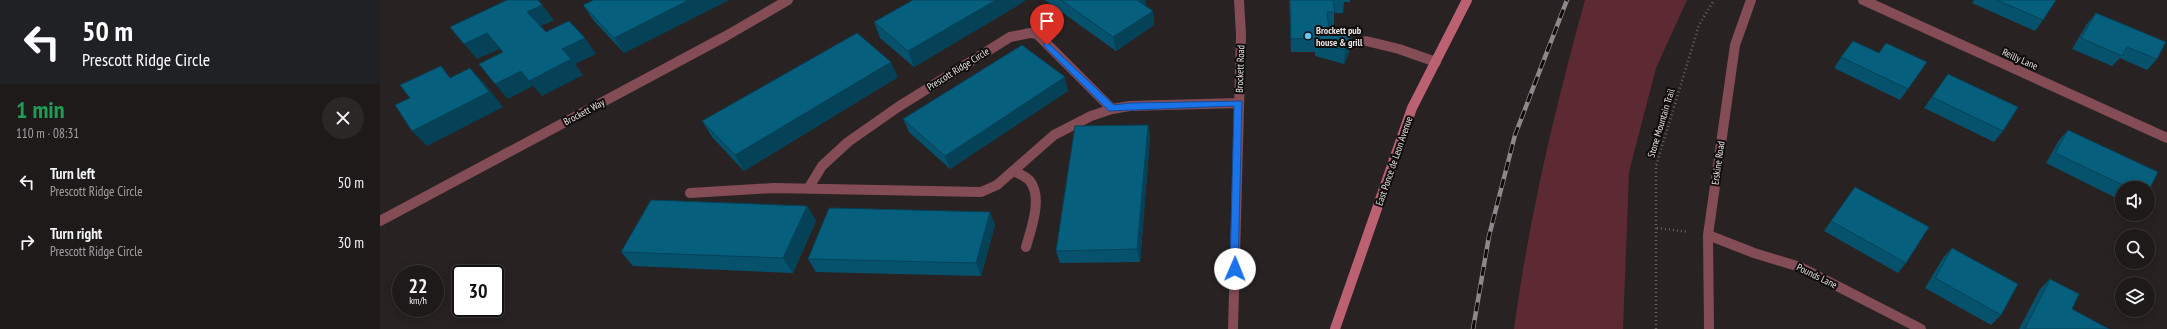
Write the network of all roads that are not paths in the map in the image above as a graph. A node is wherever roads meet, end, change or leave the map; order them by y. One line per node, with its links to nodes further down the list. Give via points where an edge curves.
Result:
1 (788, 0): 14 (street, Brockett Way, via 719,40)
2 (1239, 0): 8 (street, Brockett Road)
3 (1467, 0): 7 (main road, East Ponce de Leon Avenue)
4 (1751, 0): 15 (street, Erskine Road, via 1735,45)
5 (1863, 0): 10 (street, Reilly Lane)
6 (1366, 41): 7 (street, via 1400,49)
7 (1436, 62): 18 (main road, East Ponce de Leon Avenue, via 1412,108)
8 (1239, 103): 9 (street, via 1130,106); 17 (street, Brockett Road)
9 (1112, 109): 11 (street, via 1091,116 1054,135); 12 (street, Prescott Ridge Circle, via 1037,34 1010,36 848,142 822,166)
10 (2167, 138)
11 (1014, 171): 12 (street, via 997,185 981,192); 16 (street, via 1030,182 1035,198)
12 (808, 189): 13 (street)
13 (690, 193)
14 (380, 221)
15 (1708, 235): 19 (street, Erskine Road); 20 (street, Pounds Lane, via 1800,267)
16 (1026, 247)
17 (1233, 329)
18 (1335, 329)
19 (1709, 329)
20 (1921, 329)

